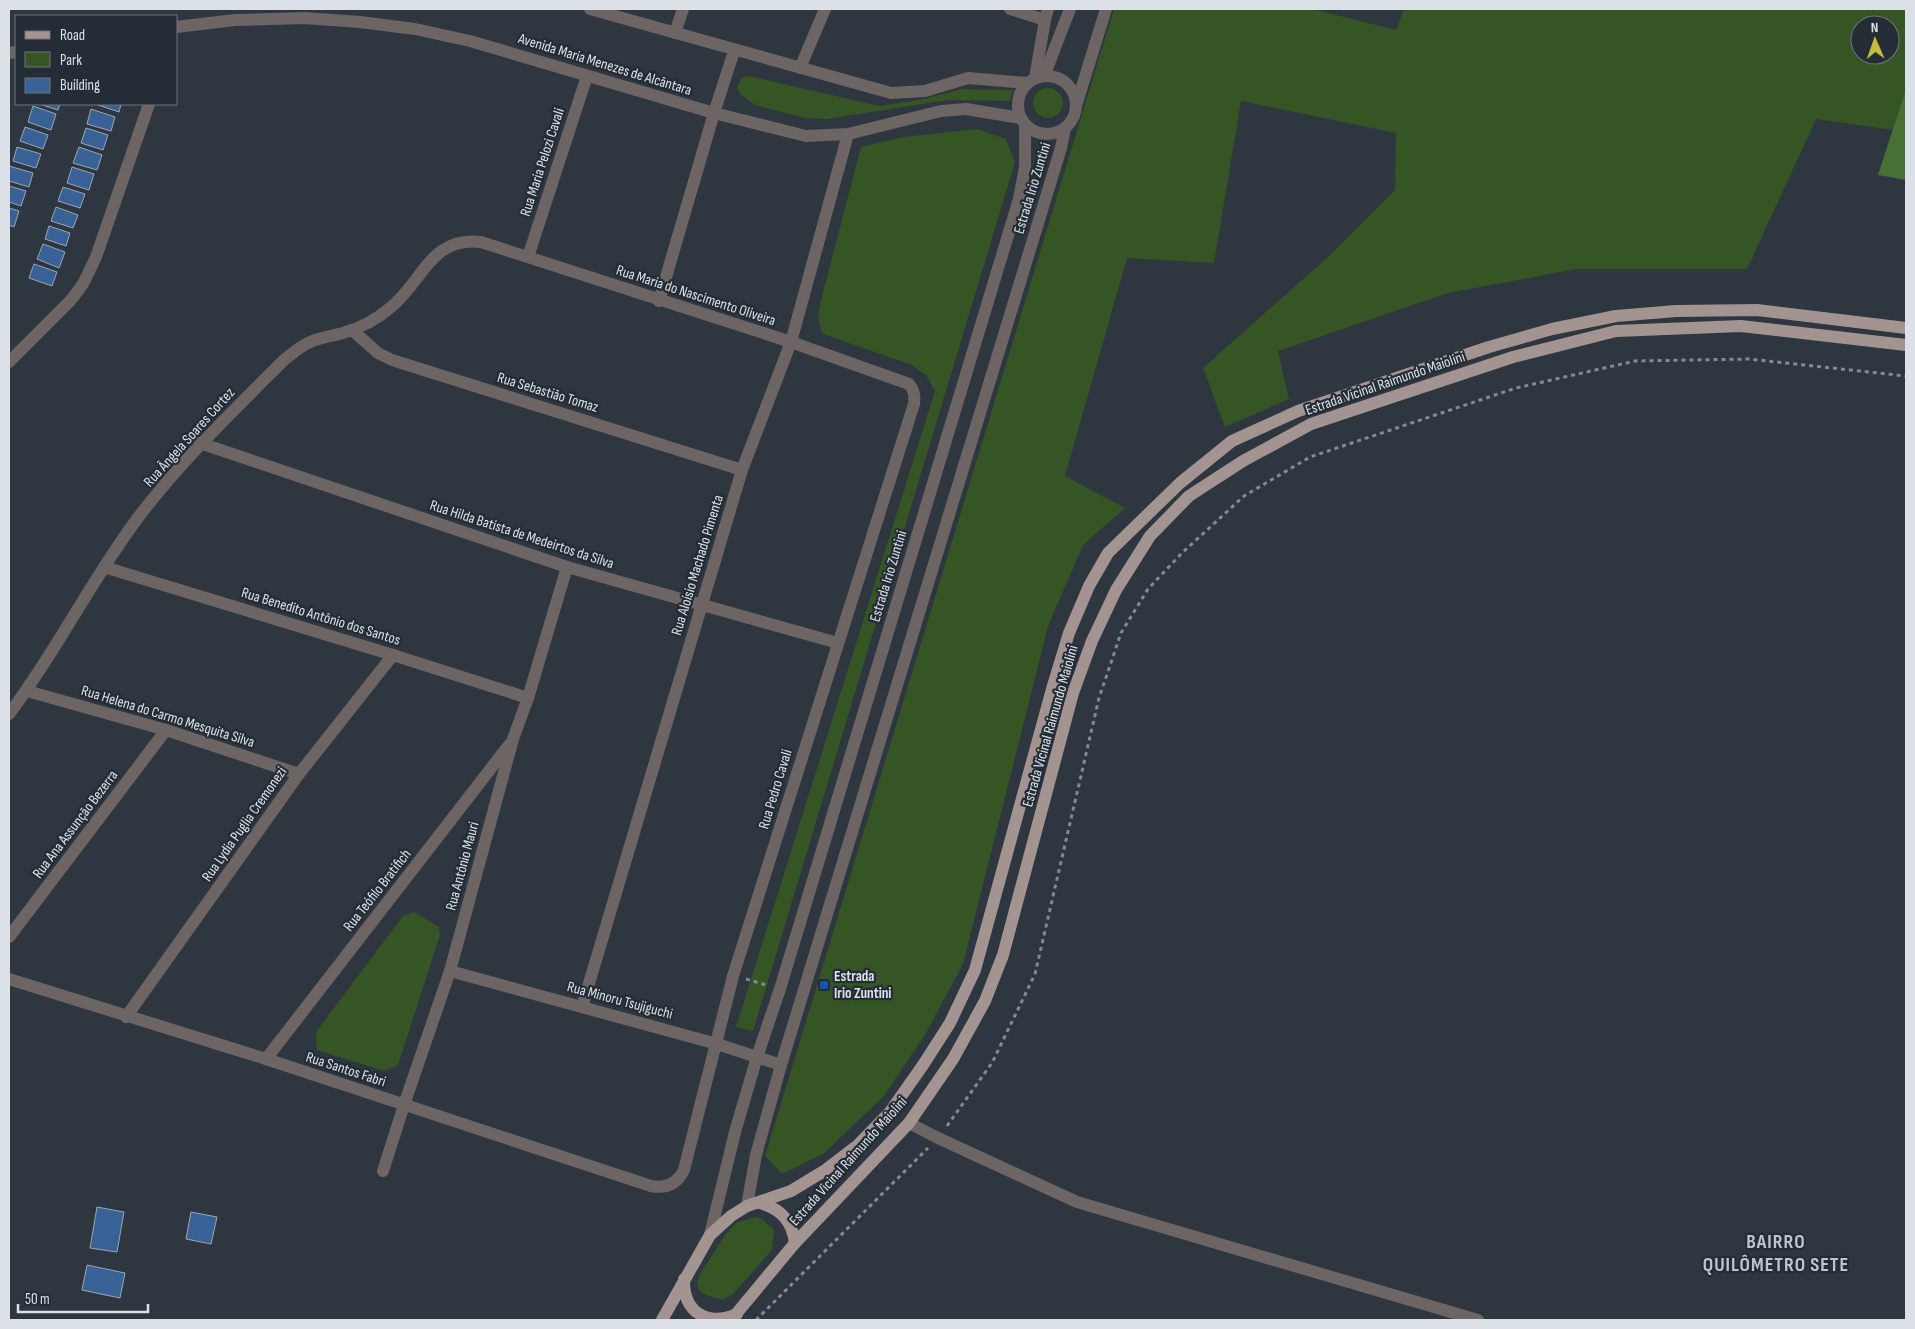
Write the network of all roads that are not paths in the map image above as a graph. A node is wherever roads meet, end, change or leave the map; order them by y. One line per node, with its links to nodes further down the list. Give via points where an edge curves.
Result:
1 (590, 9): 10 (street)
2 (682, 9): 10 (street)
3 (825, 9): 12 (street)
4 (1010, 9): 8 (street)
5 (1070, 9): 14 (street)
6 (1106, 9): 16 (street)
7 (304, 14): 9 (street, Avenida Maria Menezes de Alcântara); 13 (street, Avenida Maria Menezes de Alcântara, via 415,29 496,48)
8 (1046, 14): 14 (street)
9 (178, 27)
10 (675, 33): 11 (street)
11 (734, 50): 12 (street); 17 (street)
12 (800, 68): 14 (street, via 891,93 925,91 968,78)
13 (587, 76): 17 (street, Avenida Maria Menezes de Alcântara); 22 (street, Rua Maria Pelozi Cavali)
14 (1036, 79): 16 (street, via 1054,77 1063,81 1075,96); 18 (street, via 1021,90 1018,99)
15 (149, 105): 28 (street, via 96,257 83,284)
16 (1076, 106): 19 (street)
17 (714, 114): 20 (street, Avenida Maria Menezes de Alcântara, via 806,136); 23 (street)
18 (1023, 122): 19 (street, via 1040,134); 20 (street, Avenida Maria Menezes de Alcântara, via 966,109 941,111); 49 (street, Estrada Irio Zuntini, via 1025,168 1019,199)
19 (1066, 128): 51 (street, Estrada Irio Zuntini)
20 (848, 134): 26 (street, Rua Aloísio Machado Pimenta)
21 (451, 245): 22 (street, Rua Maria do Nascimento Oliveira, via 481,242); 25 (street, Rua Ângela Soares Cortez, via 432,258 392,307)
22 (528, 258): 23 (street, Rua Maria do Nascimento Oliveira)
23 (659, 300): 26 (street, Rua Maria do Nascimento Oliveira)
24 (1906, 328): 56 (main road, Estrada Vicinal Raimundo Maiolini, via 1757,310 1616,316 1488,347 1298,411 1232,441 1180,483 1108,553 1089,586 1052,689 975,970 950,1023 890,1112 858,1145 824,1171 791,1190)
25 (352, 330): 30 (street, Rua Ângela Soares Cortez, via 324,337 297,350); 31 (street, Rua Sebastião Tomaz, via 392,360)
26 (791, 342): 29 (street, Rua Maria do Nascimento Oliveira, via 909,384 914,393); 31 (street, Rua Aloísio Machado Pimenta)
27 (1906, 345): 53 (main road, Estrada Vicinal Raimundo Maiolini, via 1741,326 1616,331 1513,357 1311,424 1188,496 1150,536 1116,590 1092,641 1073,693 1003,955 985,1001 958,1050)
28 (9, 362)
29 (914, 404): 35 (street, Rua Pedro Cavali)
30 (200, 443): 32 (street, Rua Ângela Soares Cortez, via 140,515); 33 (street, Rua Hilda Batista de Medeirtos da Silva)
31 (742, 470): 34 (street, Rua Aloísio Machado Pimenta)
32 (104, 567): 36 (street, Rua Benedito Antônio dos Santos); 37 (street, Rua Ângela Soares Cortez)
33 (567, 567): 34 (street, Rua Hilda Batista de Medeirtos da Silva); 38 (street, Rua Antônio Mauri)
34 (702, 605): 35 (street, Rua Hilda Batista de Medeirtos da Silva); 46 (street, Rua Aloísio Machado Pimenta)
35 (838, 643): 48 (street, Rua Pedro Cavali, via 733,976)
36 (393, 655): 38 (street, Rua Benedito Antônio dos Santos); 42 (street, Rua Lydia Puglia Cremonezi)
37 (27, 691): 39 (street, Rua Ângela Soares Cortez); 40 (street, Rua Helena do Carmo Mesquita Silva)
38 (528, 698): 41 (street, Rua Antônio Mauri)
39 (9, 714)
40 (166, 730): 42 (street, Rua Helena do Carmo Mesquita Silva); 43 (street, Rua Ana Assunção Bezerra)
41 (513, 739): 44 (street, Rua Antônio Mauri); 50 (street, Rua Teófilo Bratifich)
42 (299, 774): 47 (street, Rua Lydia Puglia Cremonezi)
43 (9, 937)
44 (450, 971): 46 (street, Rua Minoru Tsujiguchi); 52 (street, Rua Antônio Mauri)
45 (10, 982): 47 (street, Rua Santos Fabri)
46 (582, 1007): 48 (street, Rua Minoru Tsujiguchi)
47 (126, 1017): 50 (street, Rua Santos Fabri)
48 (717, 1044): 49 (street, Rua Minoru Tsujiguchi); 55 (street, Rua Pedro Cavali, via 684,1170)
49 (757, 1057): 51 (street, Rua Minoru Tsujiguchi); 58 (street, Estrada Irio Zuntini)
50 (266, 1059): 52 (street, Rua Santos Fabri)
51 (781, 1065): 57 (street, Estrada Irio Zuntini, via 756,1155)
52 (404, 1105): 54 (street, Rua Antônio Mauri); 55 (street, Rua Santos Fabri, via 651,1186)
53 (909, 1123): 59 (main road, Estrada Vicinal Raimundo Maiolini); 63 (street, via 1077,1202)
54 (383, 1171)
55 (673, 1184)
56 (760, 1202): 57 (main road, Estrada Vicinal Raimundo Maiolini); 59 (main road, via 781,1212 794,1232)
57 (747, 1206): 58 (main road, Estrada Vicinal Raimundo Maiolini)
58 (710, 1235): 60 (main road, Estrada Vicinal Raimundo Maiolini)
59 (795, 1244): 61 (main road, Estrada Vicinal Raimundo Maiolini)
60 (684, 1279): 61 (main road, via 687,1301 694,1310 715,1320); 62 (main road)
61 (734, 1317)
62 (662, 1320)
63 (1478, 1320)

